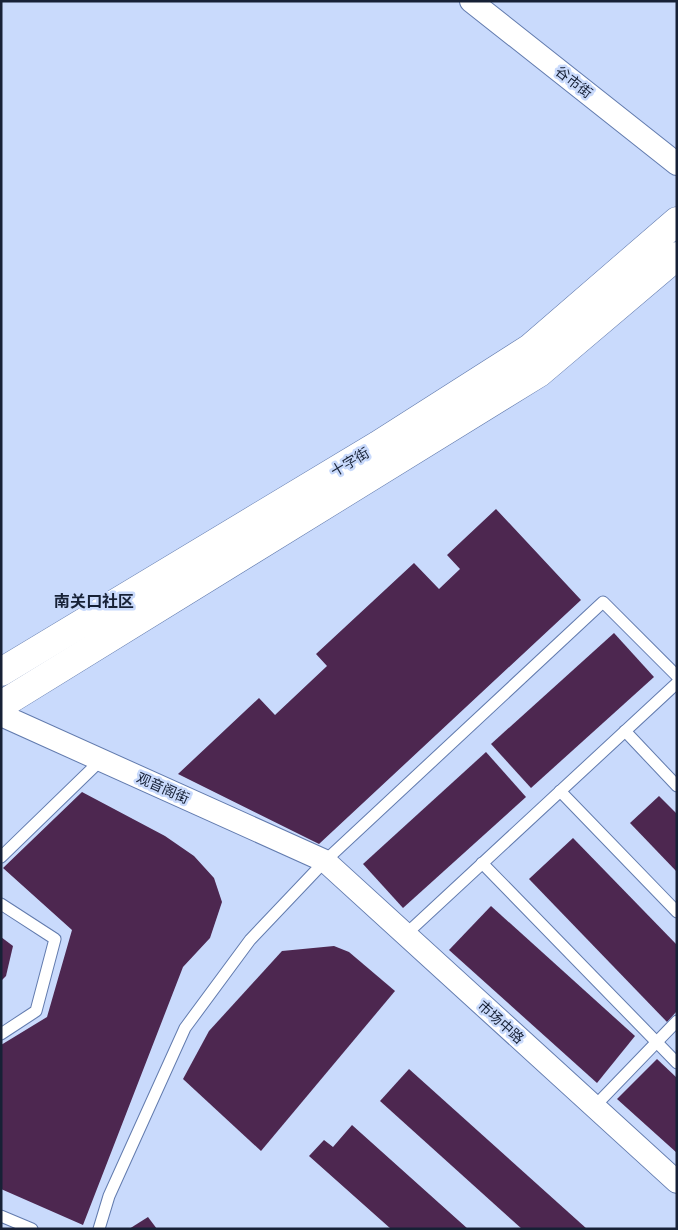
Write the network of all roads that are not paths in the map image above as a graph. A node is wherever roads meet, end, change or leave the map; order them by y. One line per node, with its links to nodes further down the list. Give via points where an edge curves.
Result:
1 (472, 1): 2 (street, 谷市街)
2 (677, 164)
3 (677, 221): 5 (main road, 十字街, via 530,348 378,445)
4 (677, 256): 8 (main road, 十字街, via 539,373)
5 (1, 672)
6 (677, 676): 15 (lane, via 603,602)
7 (677, 682): 10 (lane)
8 (1, 705)
9 (1, 715): 11 (street, 观音阁街)
10 (625, 730): 12 (lane); 13 (lane)
11 (101, 760): 14 (lane); 15 (street, 观音阁街)
12 (677, 786)
13 (560, 791): 16 (lane); 18 (lane)
14 (1, 858)
15 (325, 861): 19 (street, 市场中路); 28 (lane, via 250,940 185,1028 109,1196)
16 (482, 863): 19 (lane); 22 (lane)
17 (1, 904): 21 (lane, via 55,939 36,1011)
18 (677, 912)
19 (405, 935): 24 (street, 市场中路)
20 (677, 1021): 22 (lane)
21 (1, 1034)
22 (656, 1042): 23 (lane); 24 (lane)
23 (677, 1064)
24 (594, 1107): 25 (street, 市场中路)
25 (677, 1182)
26 (1, 1216): 27 (lane)
27 (32, 1229)
28 (99, 1229)

